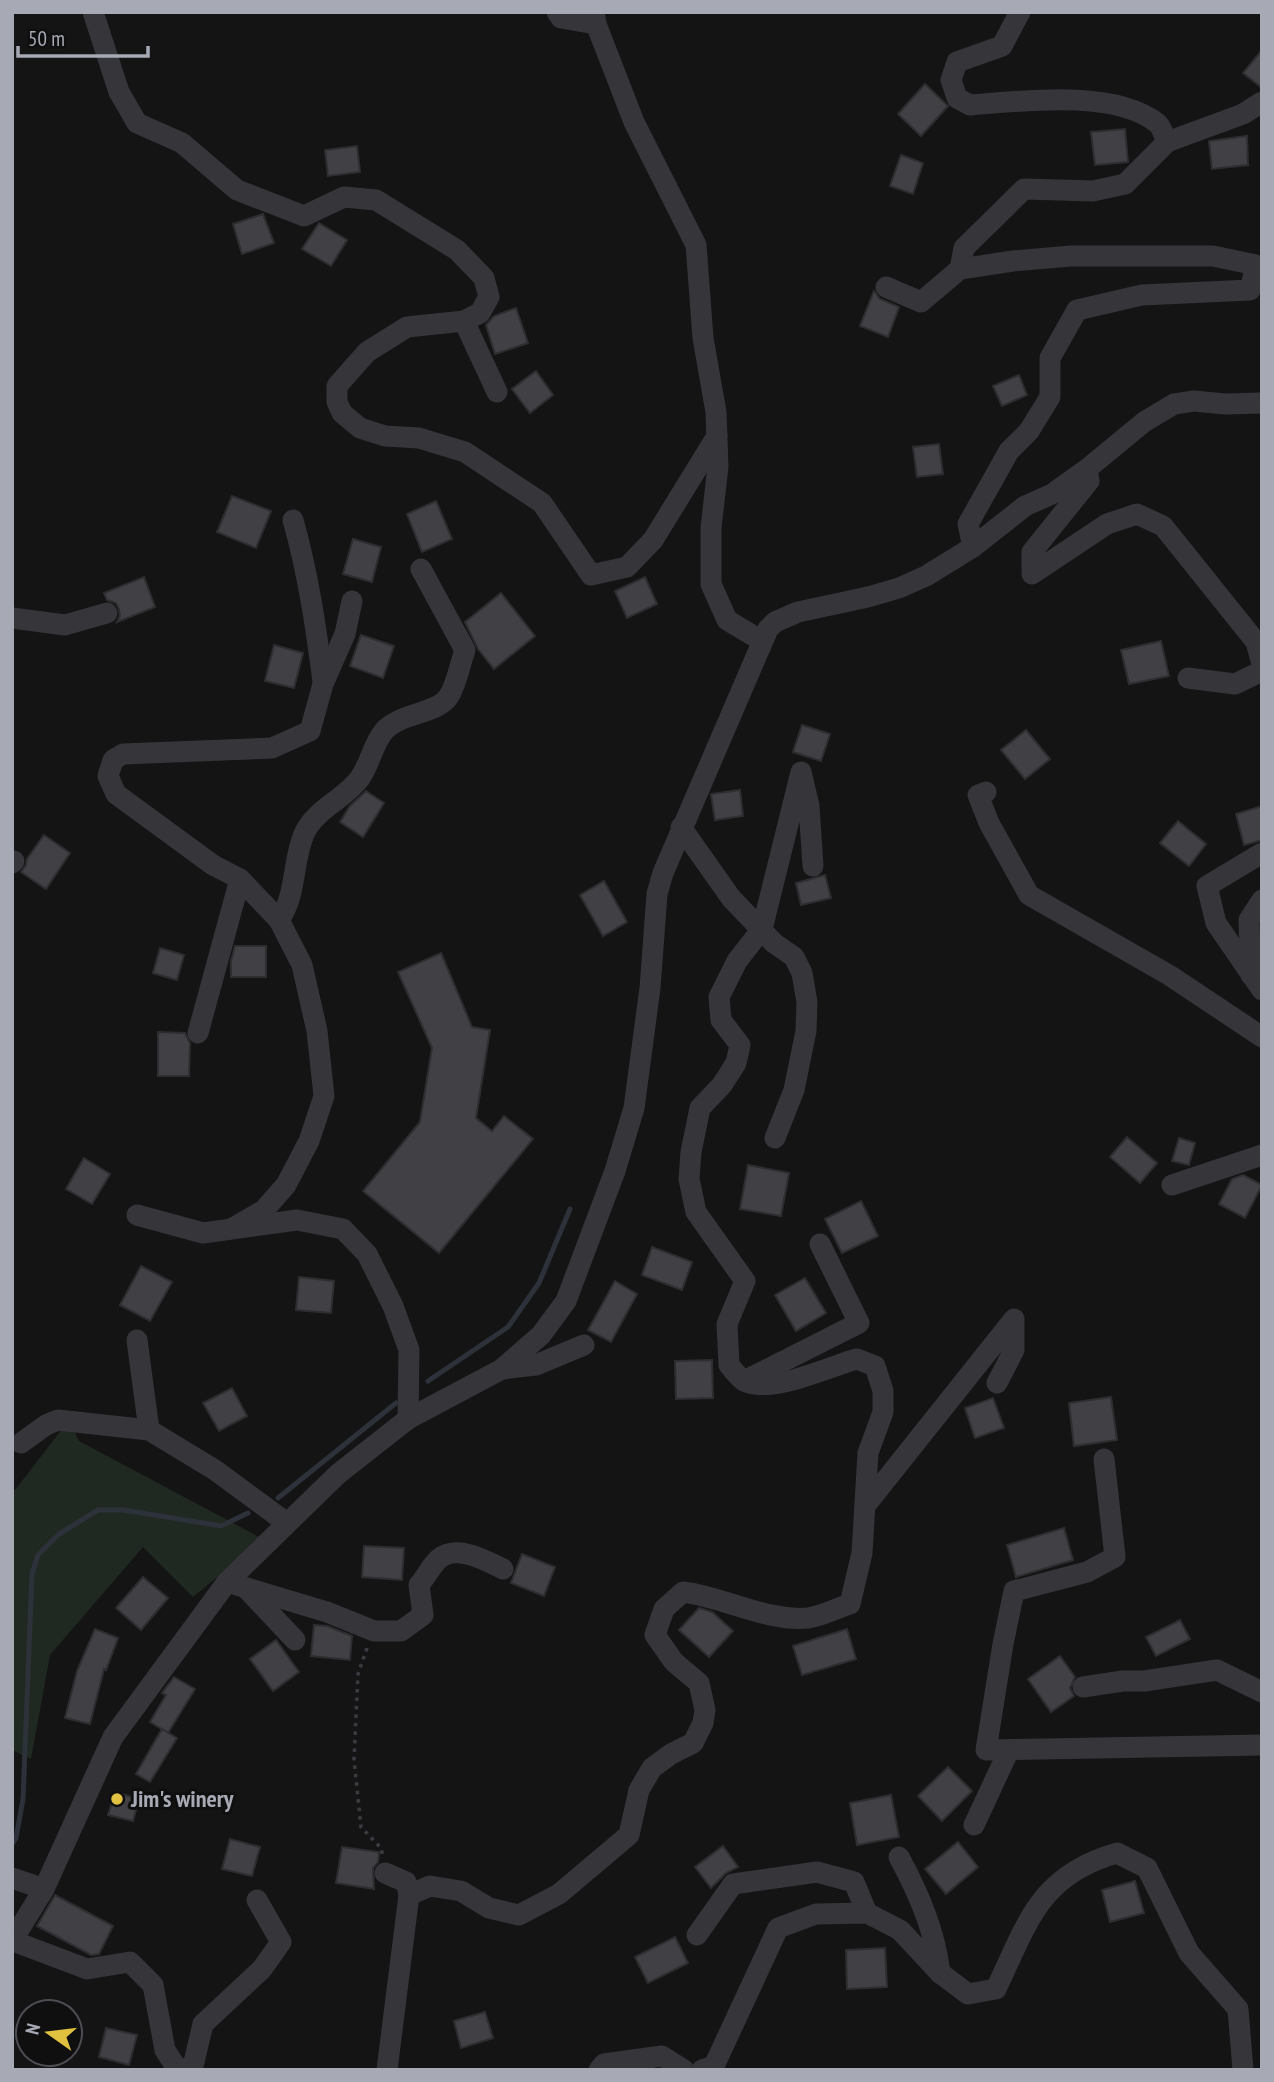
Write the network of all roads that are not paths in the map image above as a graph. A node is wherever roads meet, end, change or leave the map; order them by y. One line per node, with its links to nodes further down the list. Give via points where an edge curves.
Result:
1 (93, 12): 10 (street, via 119,92 137,123 182,143 237,190 304,216 344,197 376,200 457,250 484,278 489,297 480,313)
2 (557, 12): 4 (street, via 561,18)
3 (1020, 12): 6 (street, via 1002,46 957,62 951,80 957,97 970,105 1063,98 1130,108 1159,124)
4 (595, 18): 13 (street, via 634,122 696,245)
5 (1262, 102): 6 (street, via 1243,114)
6 (1167, 142): 8 (street, via 1125,184 1093,191 1024,189 964,248)
7 (1259, 264): 8 (street, via 1213,256 1071,256); 16 (street, via 1251,290 1142,295 1077,310 1050,358 1051,397 1029,431 1009,451 968,524)
8 (960, 269): 9 (street, via 921,302)
9 (886, 287)
10 (464, 321): 11 (street); 13 (street, via 407,327 367,352 337,386 342,413 360,428 384,436 419,438 465,452 516,485 542,503 591,575 627,567 653,540)
11 (497, 392)
12 (1262, 403): 14 (street, via 1174,404 1144,422)
13 (717, 436): 21 (street, via 711,584 727,620)
14 (1087, 469): 16 (street, via 1052,494 1025,506); 22 (street, via 1089,481 1031,552 1031,575 1107,524 1137,514 1163,526 1256,642)
15 (293, 520): 25 (street, via 316,623)
16 (973, 547): 21 (street, via 899,588 798,612 775,622)
17 (421, 569): 32 (street, via 465,650 449,696 392,723 351,788 310,821 302,838 288,908)
18 (352, 601): 25 (street, via 345,634)
19 (107, 613): 20 (street, via 65,625)
20 (12, 618)
21 (762, 641): 27 (street)
22 (1262, 664)
23 (1262, 671): 24 (street, via 1235,684)
24 (1188, 678)
25 (323, 684): 30 (street, via 310,731 272,748 124,754 113,760 108,776 116,794 213,865)
26 (986, 792): 36 (street, via 978,795 989,824 1029,895 1169,975)
27 (681, 827): 33 (street, via 731,898); 45 (street, via 657,894 634,1108 615,1171 566,1301 541,1335)
28 (1262, 853): 34 (street, via 1207,886 1216,923)
29 (813, 866): 33 (street, via 809,806 801,772)
30 (240, 879): 32 (street); 35 (street)
31 (1262, 900): 34 (street, via 1249,920)
32 (279, 920): 41 (street, via 302,965 317,1031 324,1096 309,1141 286,1185 264,1210)
33 (762, 929): 37 (street, via 794,957 807,1002 794,1090); 46 (street, via 737,961 719,997 722,1020 740,1045 736,1063 700,1108 689,1179 696,1212 745,1281 727,1324 729,1365)
34 (1257, 982)
35 (198, 1033)
36 (1262, 1037)
37 (775, 1138)
38 (1262, 1155): 39 (street)
39 (1172, 1185)
40 (137, 1214): 41 (street, via 203,1233)
41 (231, 1229): 48 (street, via 297,1220 343,1229 367,1254 409,1350)
42 (820, 1244): 46 (street, via 859,1323)
43 (137, 1340): 49 (street)
44 (584, 1345): 45 (street, via 536,1365)
45 (502, 1369): 48 (street)
46 (744, 1381): 52 (street, via 763,1385 795,1380 857,1359 875,1366 883,1391 883,1412 868,1453)
47 (997, 1382): 52 (street, via 1014,1350 1014,1319)
48 (408, 1419): 53 (street, via 338,1474)
49 (149, 1430): 50 (street, via 58,1420); 53 (street, via 215,1470)
50 (21, 1443)
51 (1104, 1459): 60 (street, via 1115,1557 1087,1573 1014,1591 986,1750)
52 (864, 1506): 66 (street, via 862,1553 850,1604 808,1618 766,1614 683,1592 664,1609 655,1635 674,1662 699,1683 703,1723 693,1743 652,1768 639,1790 629,1835 559,1894 519,1915 489,1908 451,1889 430,1886)
53 (287, 1524): 55 (street)
54 (503, 1569): 55 (street, via 454,1552 440,1557 419,1585 423,1615 401,1631 374,1631)
55 (236, 1585): 56 (street); 65 (street, via 113,1737)
56 (295, 1640)
57 (1083, 1687): 58 (street, via 1217,1670)
58 (1262, 1692)
59 (1262, 1745): 60 (street)
60 (1009, 1750): 61 (street)
61 (974, 1825)
62 (898, 1857): 71 (street, via 917,1892 937,1949)
63 (385, 1873): 66 (street, via 406,1882)
64 (12, 1878): 65 (street)
65 (44, 1889): 70 (street)
66 (409, 1895): 74 (street)
67 (257, 1900): 73 (street, via 281,1942 262,1969 203,2024 192,2066)
68 (867, 1913): 69 (street, via 854,1882 817,1872 733,1884); 71 (street, via 900,1930); 72 (street, via 816,1914 778,1928)
69 (697, 1935)
70 (13, 1941): 73 (street, via 87,1969 130,1962 153,1985 165,2050)
71 (940, 1973): 77 (street, via 968,1994 996,1989 1042,1899 1057,1883 1095,1859 1117,1853 1147,1868 1189,1953 1238,2009)
72 (710, 2069)
73 (179, 2070)
74 (387, 2070)
75 (599, 2070): 76 (street, via 604,2064 662,2056)
76 (684, 2070)
77 (1244, 2070)

